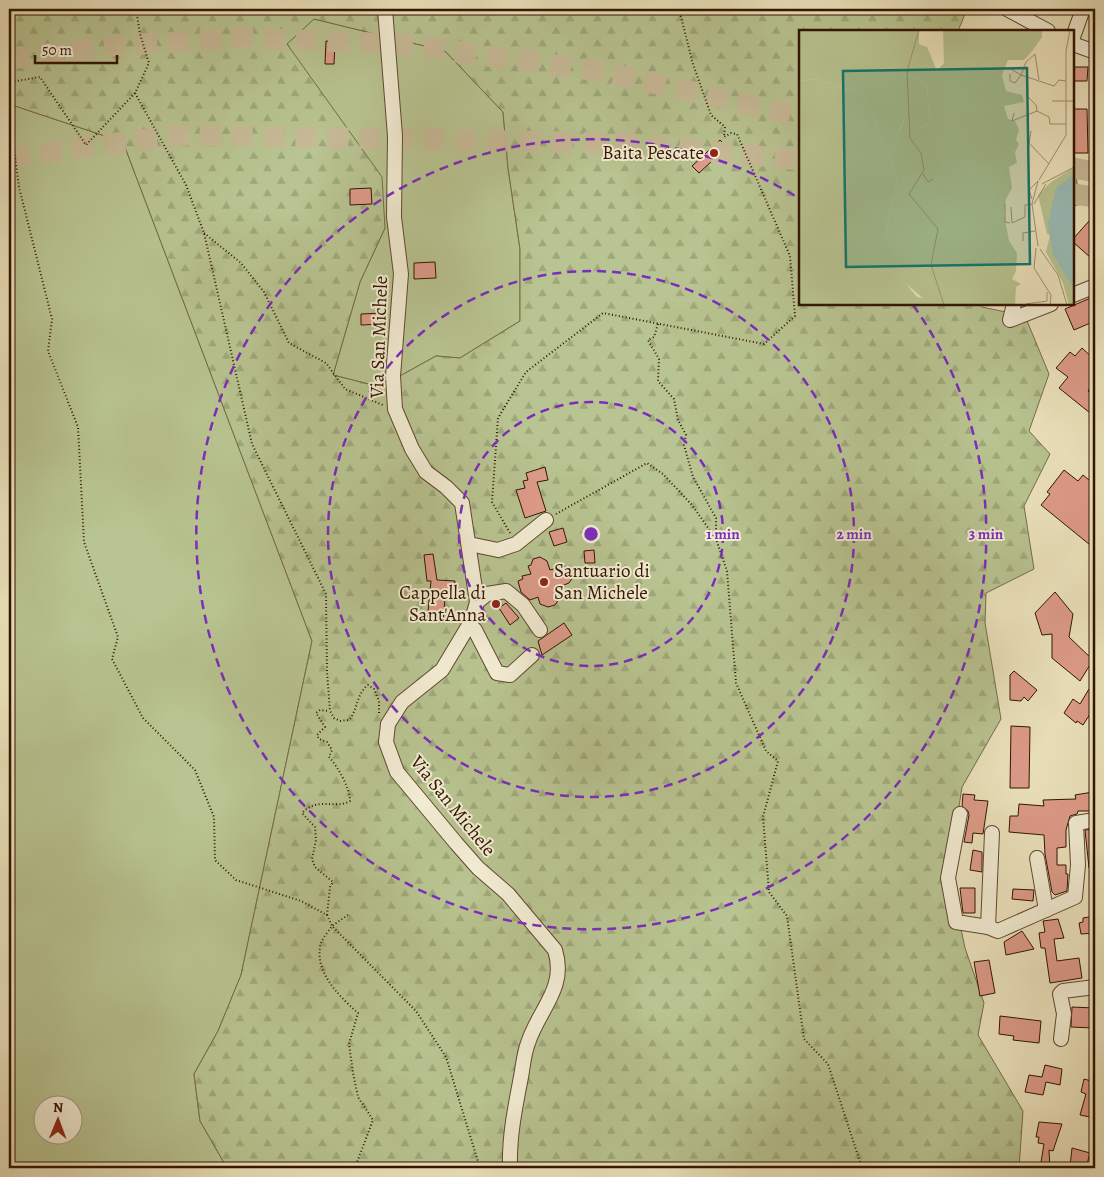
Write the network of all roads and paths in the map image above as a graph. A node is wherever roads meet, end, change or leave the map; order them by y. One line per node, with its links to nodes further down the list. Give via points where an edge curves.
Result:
1 (136, 9): 12 (path, via 149,63)
2 (385, 9): 19 (street, Via San Michele, via 395,136 394,217 401,274 393,376)
3 (679, 9): 18 (path, via 711,115 725,127 724,137 737,134 790,256 795,316 764,344)
4 (1007, 9): 6 (street)
5 (1083, 9): 7 (street)
6 (1046, 30)
7 (1074, 34)
8 (1074, 44): 9 (street)
9 (1095, 52)
10 (9, 78): 11 (path)
11 (11, 82): 12 (path, via 40,77 86,145); 35 (path, via 12,134 19,187 52,319 48,351 78,427 84,542 118,636 112,659 143,718 195,770 214,817 215,860 236,880 301,901)
12 (135, 93): 13 (path, via 186,185)
13 (204, 233): 19 (path, via 241,263 264,292 289,343 326,363 344,389); 28 (path, via 252,444 326,594 326,672)
14 (1095, 286): 15 (street)
15 (1074, 295)
16 (1014, 305): 17 (street, via 1010,320)
17 (1048, 305)
18 (658, 324): 21 (path, via 654,336 648,340 659,359 658,381 674,400 678,420 686,435 684,445 693,477 716,518); 23 (path, via 602,313 526,372 498,418 492,502)
19 (395, 409): 22 (street, Via San Michele, via 426,472 462,503)
20 (546, 520): 21 (path, via 647,463 692,505); 23 (street)
21 (716, 539): 44 (path, via 727,571 736,683 766,750 778,761 763,818 769,892 787,916 804,1039 828,1064)
22 (469, 544): 23 (street, via 498,550); 24 (street, Via San Michele)
23 (516, 544)
24 (477, 602): 25 (street, Via San Michele); 26 (street, via 487,594 506,591 524,605)
25 (469, 624): 27 (street, via 497,673 510,675); 29 (street, Via San Michele, via 442,670 402,702)
26 (540, 630)
27 (532, 655)
28 (330, 711): 29 (path, via 340,721 349,720 354,715 361,690 368,685 374,689 379,702 381,722); 35 (path, via 316,713 325,727 317,735 332,750 329,757 350,794 350,801 310,805 302,812 315,827 312,859 315,867 333,882)
29 (388, 724): 43 (street, Via San Michele, via 386,742 397,772 478,868 508,894 555,950 558,958 559,975 554,991 528,1042 512,1122)
30 (960, 814): 38 (street, via 948,878 956,922)
31 (1095, 820): 34 (street, via 1076,823 1078,865 1075,897)
32 (992, 833): 38 (street)
33 (1037, 858): 34 (street)
34 (1046, 910): 38 (street, via 998,931)
35 (327, 915): 37 (path)
36 (348, 915): 37 (path)
37 (332, 926): 41 (path, via 321,942 320,964 337,994 358,1013 349,1044 358,1097 373,1120); 42 (path, via 416,1011 446,1057)
38 (988, 927)
39 (1095, 987): 40 (street, via 1060,994 1064,1014)
40 (1061, 1039)
41 (357, 1168)
42 (480, 1168)
43 (510, 1168)
44 (862, 1168)

